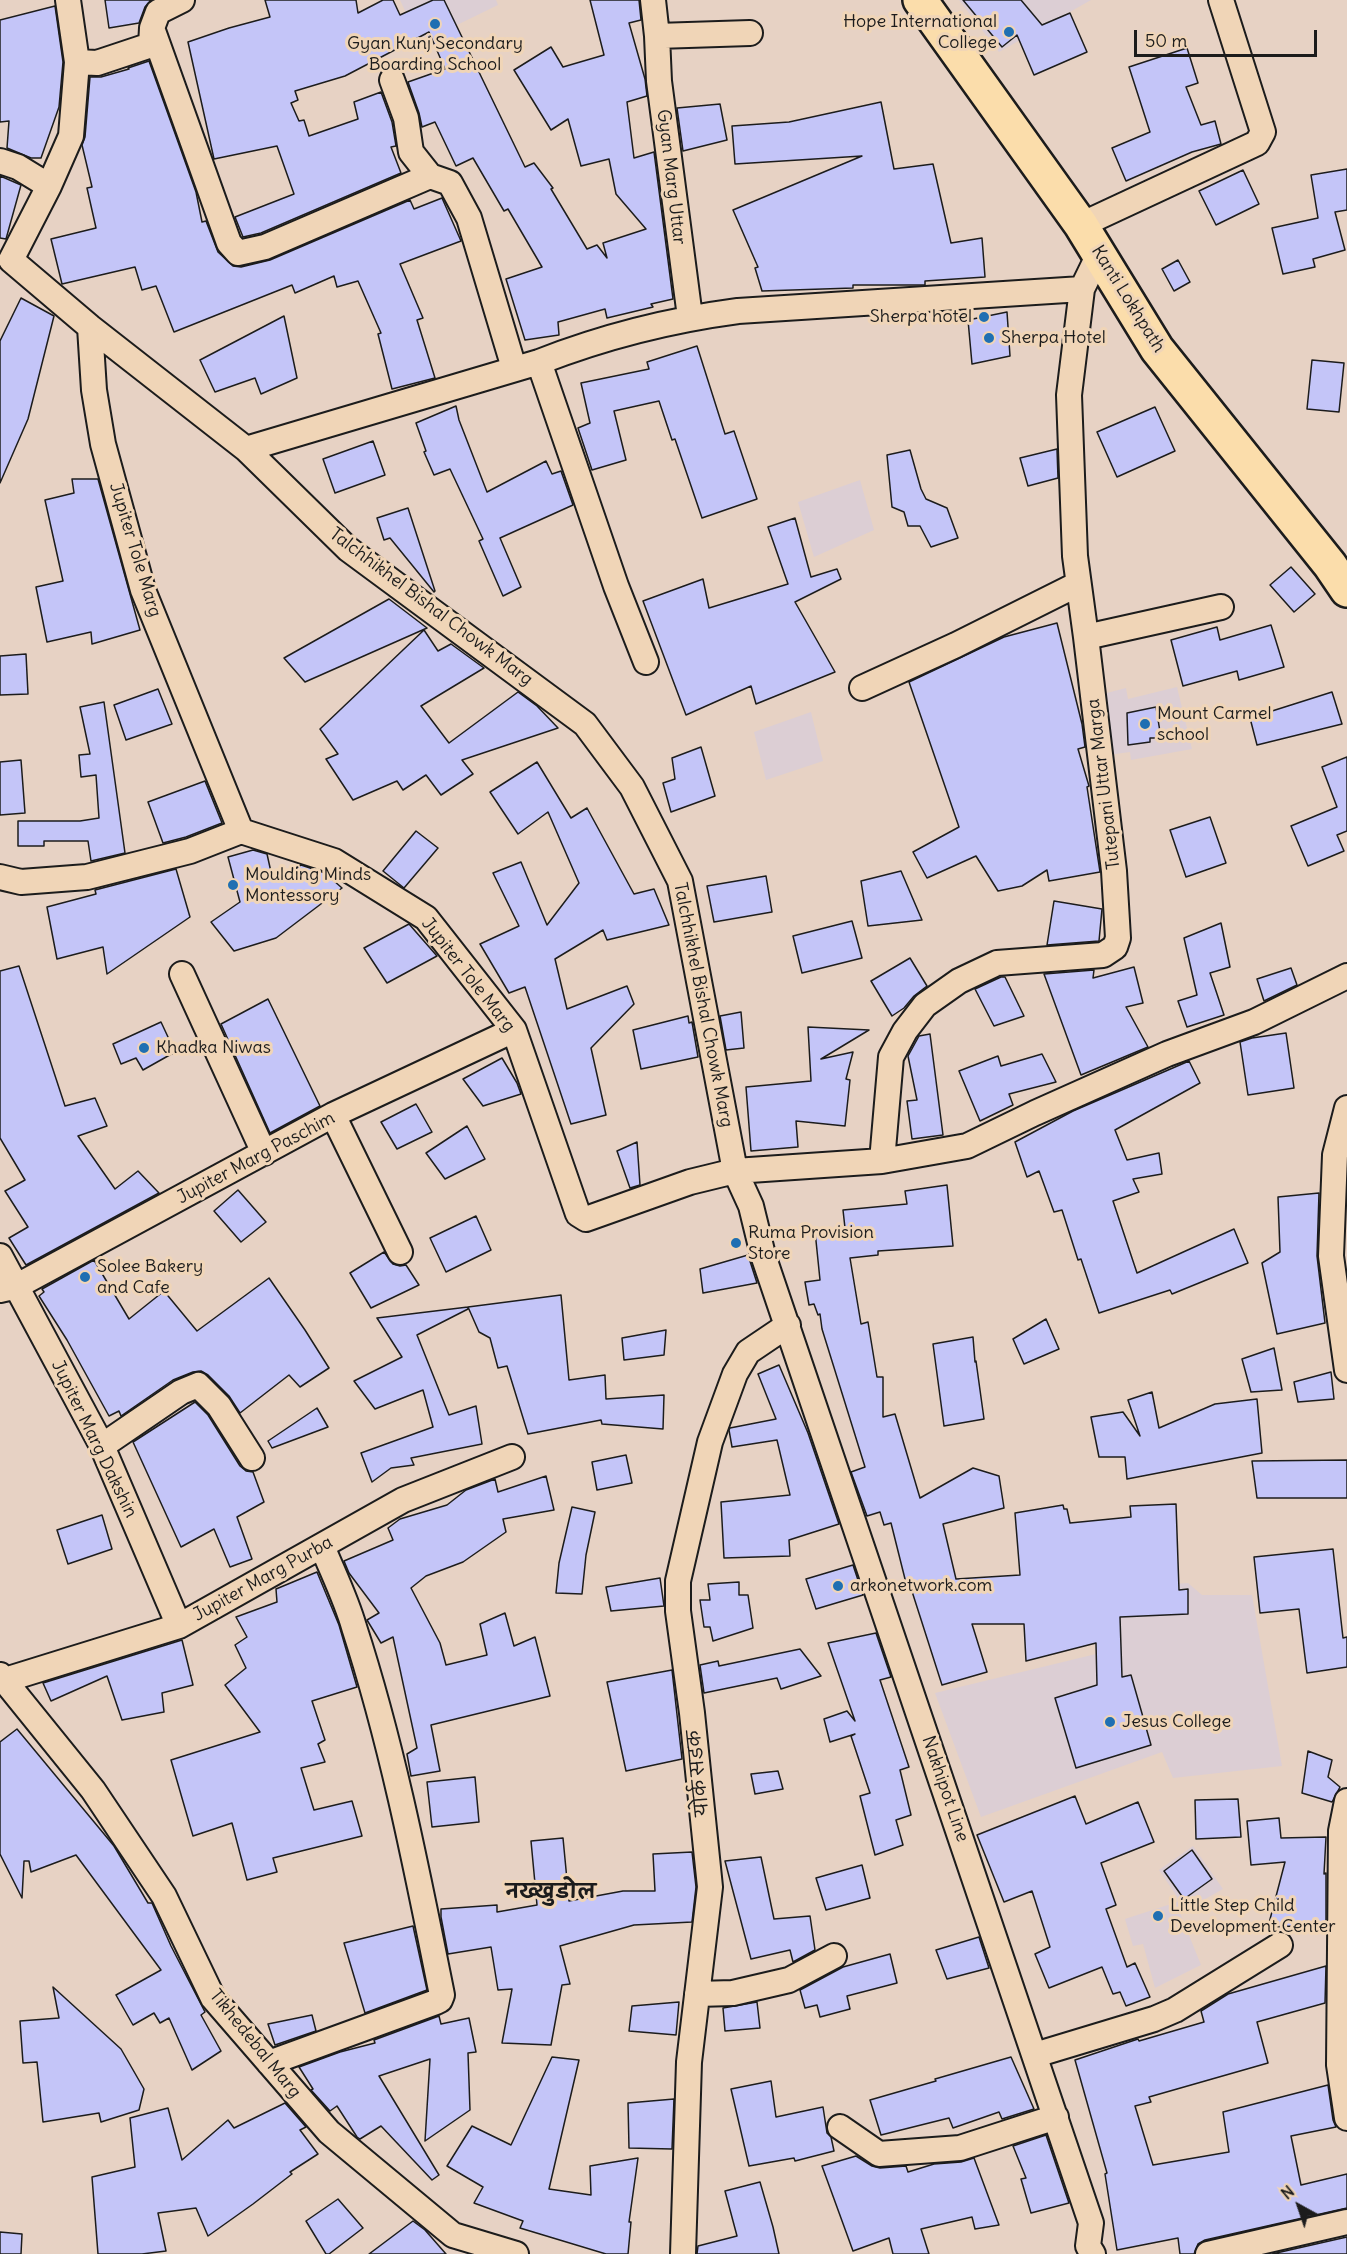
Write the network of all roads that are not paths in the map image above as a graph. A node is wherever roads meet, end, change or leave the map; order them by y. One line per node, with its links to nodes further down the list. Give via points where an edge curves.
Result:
1 (68, 0): 9 (street, Talchhikhel Bishal Chowk Marg)
2 (182, 0): 6 (street, via 158,12)
3 (653, 0): 8 (street, Gyan Marg Uttar)
4 (920, 0): 14 (main road, Kanti Lokhpath)
5 (1221, 0): 14 (street, via 1263,132 1257,142)
6 (152, 28): 9 (street, via 151,45 97,63); 12 (street, via 229,243 238,253 265,247)
7 (750, 33): 8 (street)
8 (657, 36): 18 (street, Gyan Marg Uttar, via 659,81)
9 (77, 62): 13 (street, Talchhikhel Bishal Chowk Marg, via 71,136)
10 (392, 80): 12 (street, via 406,118 411,152)
11 (0, 161): 13 (street)
12 (430, 176): 21 (street, via 450,183 469,218)
13 (49, 186): 16 (street, Talchhikhel Bishal Chowk Marg)
14 (1081, 225): 15 (main road, Kanti Lokhpath)
15 (1099, 254): 17 (street, Tutepani Uttar Marga); 24 (main road, Kanti Lokhpath, via 1157,349)
16 (6, 268): 19 (street, Talchhikhel Bishal Chowk Marg)
17 (1082, 288): 18 (street); 23 (street, Tutepani Uttar Marga, via 1068,395)
18 (690, 317): 20 (street, via 584,345)
19 (90, 327): 22 (street, Talchhikhel Bishal Chowk Marg); 29 (street, Jupiter Tole Marg, via 103,444 143,590)
20 (539, 362): 21 (street); 27 (street)
21 (514, 368): 22 (street)
22 (246, 449): 38 (street, Talchhikhel Bishal Chowk Marg, via 348,549 585,724 632,787 680,881)
23 (1078, 584): 26 (street, Tutepani Uttar Marga); 28 (street)
24 (1347, 590)
25 (1221, 607): 26 (street)
26 (1086, 637): 37 (street, Tutepani Uttar Marga, via 1114,871 1118,938 1115,947 1103,955 997,963 959,981 925,1005 904,1031 891,1057)
27 (646, 662)
28 (862, 688)
29 (241, 831): 30 (street, via 190,851 87,877 21,882); 33 (street, Jupiter Tole Marg, via 334,861 426,918)
30 (0, 877)
31 (182, 974): 36 (street)
32 (1347, 976): 37 (street, via 1254,1022 1167,1054 967,1146)
33 (514, 1030): 35 (street, Jupiter Marg Paschim); 38 (street, Jupiter Tole Marg, via 578,1214 586,1219 690,1182)
34 (1347, 1108): 43 (street, via 1335,1155 1331,1256)
35 (333, 1115): 36 (street, Jupiter Marg Paschim); 39 (street)
36 (264, 1153): 41 (street, Jupiter Marg Paschim)
37 (882, 1161): 38 (street)
38 (735, 1171): 42 (street, Talchhikhel Bishal Chowk Marg, via 751,1206 763,1255)
39 (400, 1252)
40 (0, 1256): 41 (street, Jupiter Marg Dakshin)
41 (9, 1288): 44 (street, Jupiter Marg Dakshin)
42 (788, 1325): 53 (street, योर्क सडक, via 748,1352 735,1374 710,1442 678,1581 678,1611 710,1887); 54 (street, Nakhipot Line)
43 (1347, 1370)
44 (102, 1446): 46 (street, via 198,1384 219,1406); 48 (street, Jupiter Marg Dakshin)
45 (512, 1457): 47 (street, Jupiter Marg Purba, via 403,1500)
46 (252, 1458)
47 (322, 1546): 48 (street, Jupiter Marg Purba); 55 (street, via 354,1624 377,1702 408,1824 442,1995 436,2002)
48 (179, 1626): 49 (street, Jupiter Marg Purba)
49 (2, 1677): 55 (street, Tikhedebal Marg, via 93,1790 164,1896 213,1998)
50 (1347, 1801): 57 (street, via 1341,1831 1340,2065)
51 (1280, 1945): 54 (street, via 1175,2010)
52 (834, 1956): 53 (street, via 789,1980 733,1993)
53 (698, 1994): 63 (street, योर्क सडक, via 690,2062)
54 (1035, 2055): 56 (street, Nakhipot Line)
55 (269, 2063): 60 (street, Tikhedebal Marg, via 328,2132)
56 (1056, 2117): 58 (street, via 960,2148 879,2154); 61 (street, Nakhipot Line, via 1092,2223)
57 (1347, 2118)
58 (840, 2127)
59 (1347, 2222): 64 (street)
60 (457, 2244): 62 (street, Tikhedebal Marg)
61 (1089, 2251)
62 (516, 2254)
63 (683, 2254)
64 (1208, 2254)

